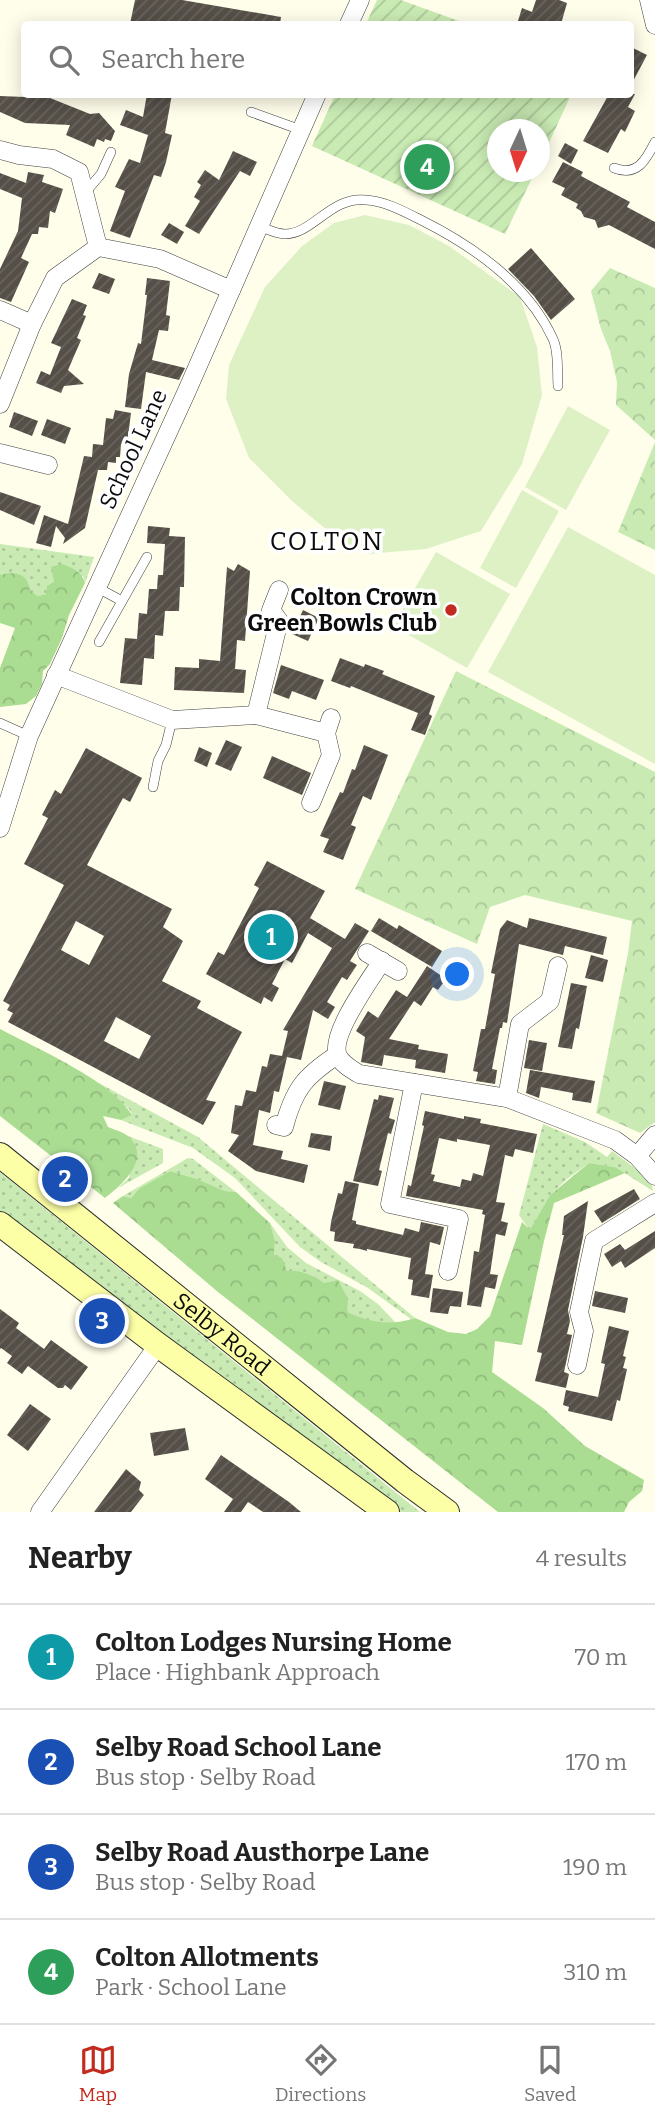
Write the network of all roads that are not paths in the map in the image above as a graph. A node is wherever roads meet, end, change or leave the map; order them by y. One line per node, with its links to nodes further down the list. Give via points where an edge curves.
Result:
1 (360, 0): 3 (street)
2 (649, 0): 4 (street)
3 (350, 21)
4 (655, 25)
5 (315, 98): 7 (street, School Lane)
6 (251, 111): 7 (lane)
7 (301, 130): 13 (street, School Lane)
8 (655, 142): 11 (lane, via 640,166 628,172)
9 (0, 150): 12 (street, via 53,159 79,173)
10 (111, 152): 12 (lane)
11 (614, 169)
12 (84, 194): 14 (street)
13 (259, 226): 15 (street, School Lane); 18 (lane, via 292,233 335,205 365,199 402,210 455,236 504,273 541,316 555,342)
14 (98, 247): 15 (street, via 160,259); 17 (street, via 55,278)
15 (231, 290): 23 (street, School Lane)
16 (0, 310): 17 (street)
17 (32, 324): 19 (street)
18 (558, 386)
19 (0, 404)
20 (0, 453): 21 (street)
21 (48, 465)
22 (147, 557): 25 (lane)
23 (96, 587): 25 (lane); 27 (street, School Lane)
24 (279, 590): 28 (street, via 271,610 279,621 278,635)
25 (122, 601): 26 (lane)
26 (99, 642)
27 (56, 675): 29 (street); 31 (street, School Lane)
28 (256, 715): 29 (street); 33 (street, via 328,725 331,755)
29 (172, 720): 32 (lane)
30 (0, 723): 31 (lane)
31 (29, 736): 34 (street, School Lane)
32 (153, 787)
33 (311, 803)
34 (0, 828)
35 (557, 966): 39 (street, via 551,1001 520,1024)
36 (398, 971): 37 (street, via 374,957 341,1029)
37 (337, 1055): 38 (street, via 359,1074); 40 (street, via 299,1085 284,1127)
38 (414, 1083): 39 (street); 47 (street, via 390,1204 459,1219)
39 (506, 1098): 43 (street, via 615,1140)
40 (276, 1125)
41 (655, 1135): 43 (street)
42 (0, 1155): 52 (main road, Selby Road)
43 (637, 1156): 44 (street)
44 (655, 1176)
45 (655, 1203): 49 (street, via 594,1241 579,1312 584,1331)
46 (0, 1224): 48 (main road, Selby Road)
47 (448, 1271)
48 (158, 1345): 50 (street); 51 (main road, Selby Road)
49 (577, 1365)
50 (40, 1512)
51 (387, 1512)
52 (447, 1512)

